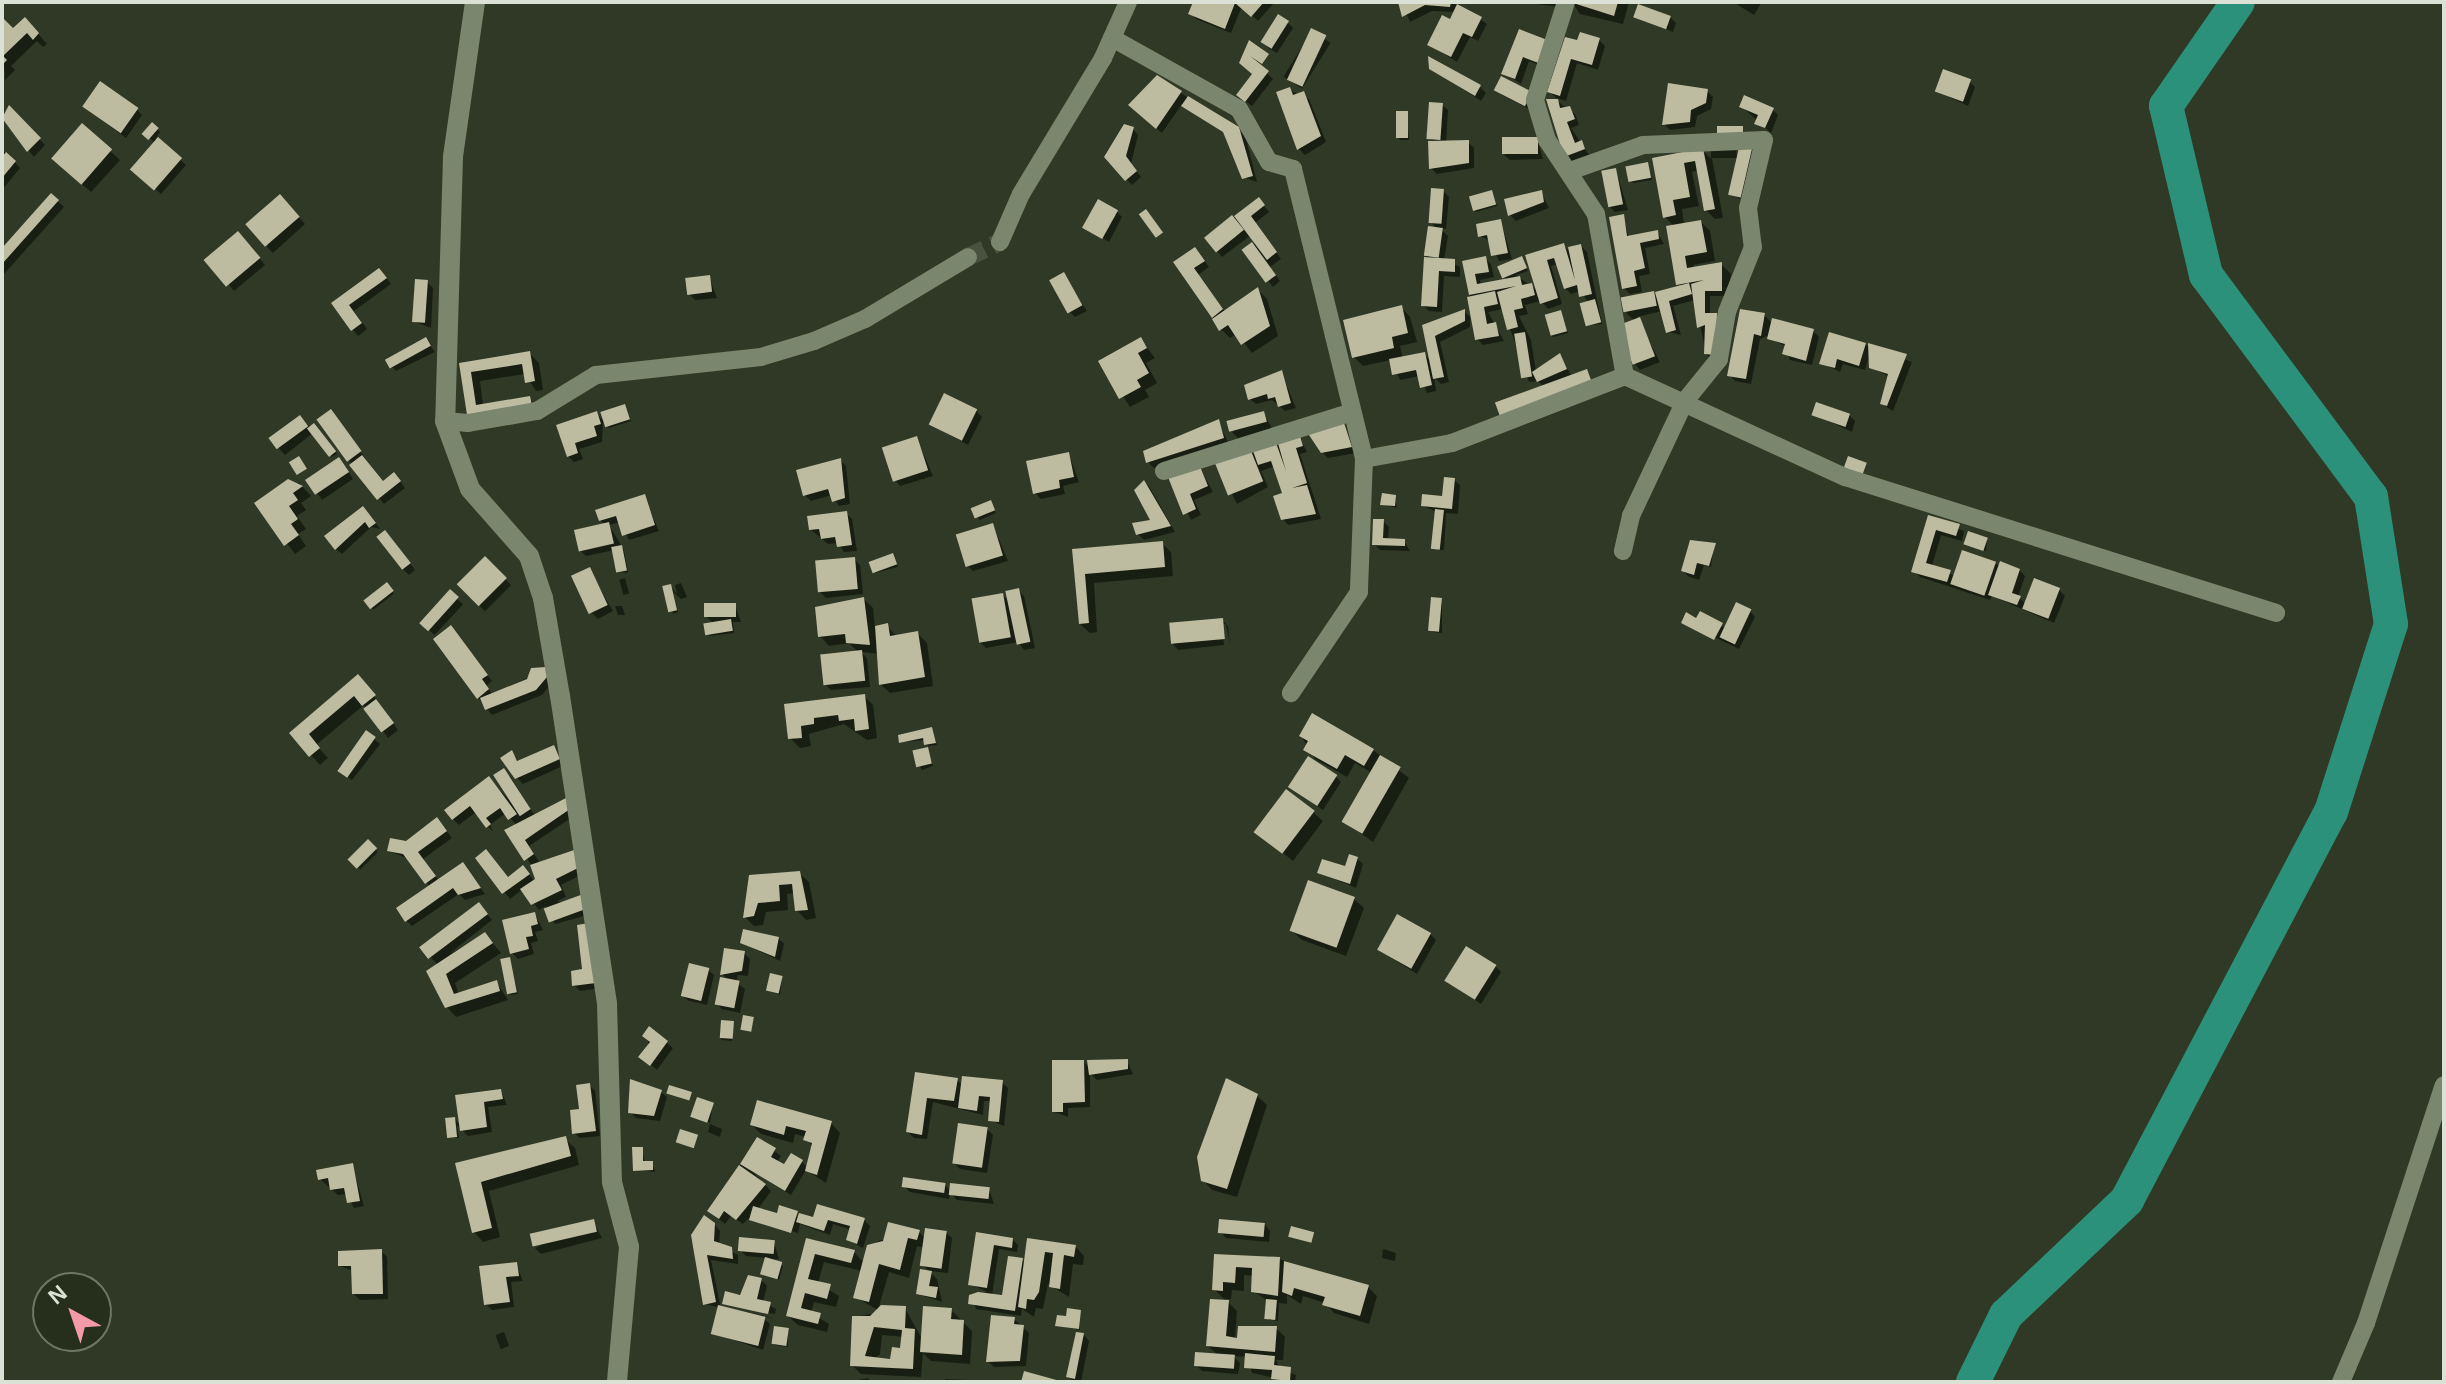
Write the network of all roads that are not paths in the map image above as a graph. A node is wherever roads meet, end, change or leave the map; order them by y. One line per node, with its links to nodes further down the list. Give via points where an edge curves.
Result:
1 (475, 2): 11 (street, via 453,157)
2 (1128, 2): 4 (street)
3 (1566, 2): 5 (street, via 1535,100 1547,140)
4 (1112, 38): 6 (street, via 1021,194); 10 (street, via 1239,109 1269,162 1293,169)
5 (1570, 171): 8 (street, via 1596,214); 9 (street, via 1643,145 1764,140 1748,208 1753,247 1727,312 1719,359)
6 (1000, 242)
7 (968, 257): 11 (street, via 865,319 814,341 761,357 596,375 537,411 468,423)
8 (1625, 376): 9 (street); 12 (street, via 1452,443)
9 (1685, 401): 14 (street, via 1631,516); 15 (street, via 1845,477)
10 (1352, 412): 12 (street); 13 (street)
11 (445, 421): 18 (street, via 470,489 529,556 558,682 607,1004 612,1182 629,1247)
12 (1364, 459): 16 (street, via 1359,592)
13 (1164, 471)
14 (1623, 551)
15 (2276, 613)
16 (1291, 693)
17 (2444, 1085): 19 (street, via 2366,1323)
18 (617, 1382)
19 (2341, 1382)

